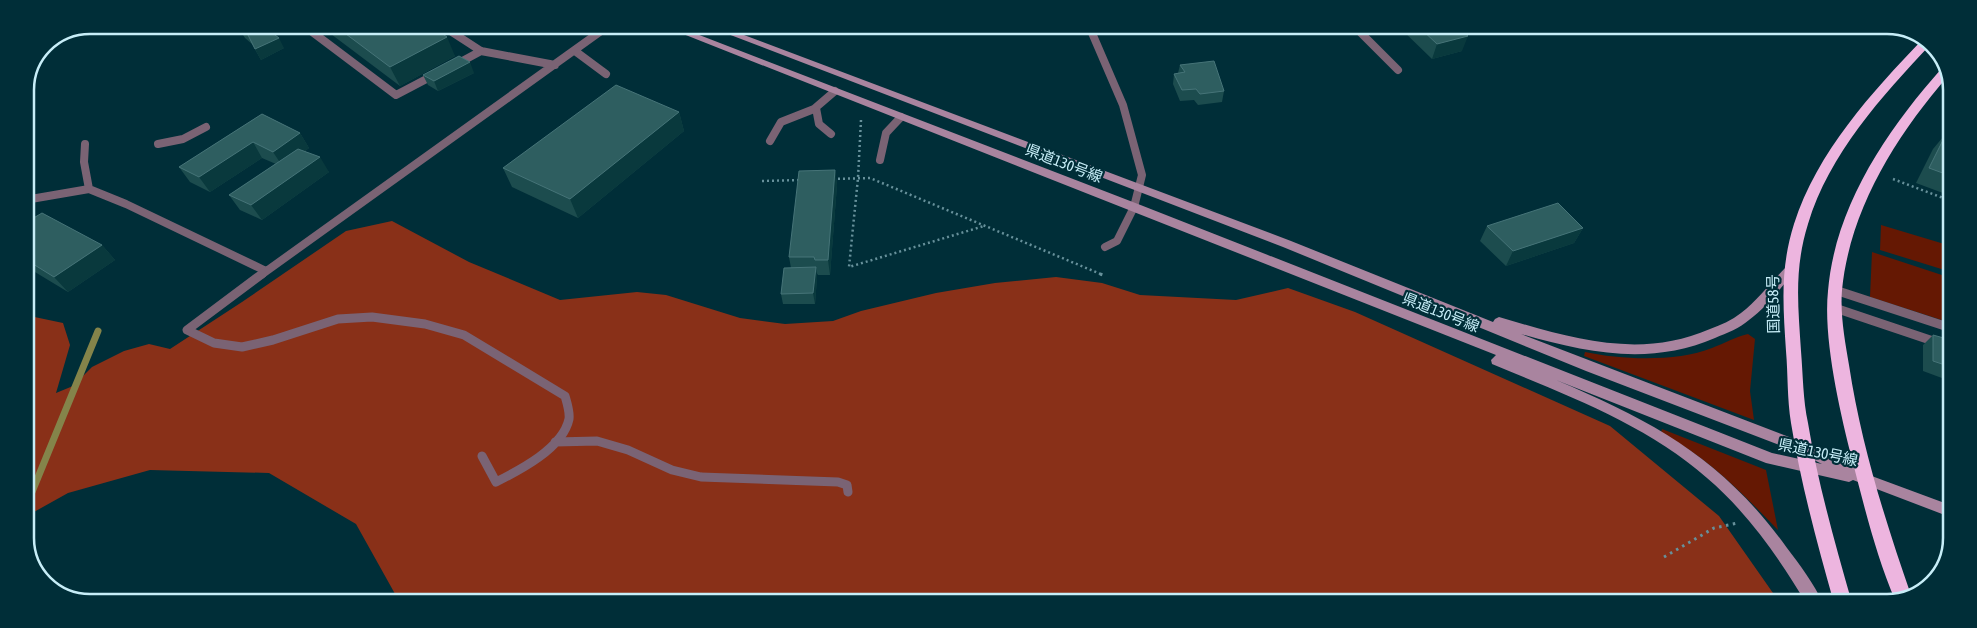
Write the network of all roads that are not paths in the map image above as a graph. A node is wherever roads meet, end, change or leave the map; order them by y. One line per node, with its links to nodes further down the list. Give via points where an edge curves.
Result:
1 (314, 34): 9 (lane, via 396,95)
2 (454, 34): 9 (lane)
3 (597, 34): 10 (lane)
4 (689, 34): 15 (main road, 県道130号線)
5 (733, 34): 24 (main road, 県道130号線)
6 (1092, 34): 24 (lane, via 1123,105 1142,175)
7 (1362, 34): 12 (lane)
8 (1921, 46): 29 (highway, 国道58号, via 1878,92 1821,177 1801,223)
9 (482, 51): 11 (lane)
10 (574, 51): 11 (lane); 13 (lane)
11 (555, 65): 30 (lane)
12 (1398, 70)
13 (606, 74)
14 (1941, 77): 31 (highway, via 1892,140 1857,206 1842,251)
15 (835, 91): 16 (lane); 17 (main road, 県道130号線)
16 (816, 108): 19 (lane, via 819,124); 20 (lane, via 781,121)
17 (901, 117): 23 (lane, via 886,134); 27 (main road, 県道130号線)
18 (206, 127): 22 (lane, via 186,138)
19 (831, 134)
20 (770, 141)
21 (85, 144): 25 (lane, via 84,162)
22 (158, 144)
23 (880, 160)
24 (1140, 188): 27 (lane); 32 (main road, 県道130号線)
25 (89, 189): 26 (lane); 30 (lane)
26 (34, 198)
27 (1134, 207): 28 (lane, via 1117,240); 34 (main road, 県道130号線)
28 (1105, 247)
29 (1790, 270): 32 (main road, via 1745,317 1704,339 1648,352 1595,348 1560,340); 38 (highway, 国道58号, via 1797,403)
30 (266, 271): 37 (lane, via 187,330 214,343 242,348 338,319 372,317 426,324 464,335 565,396 570,417 566,432)
31 (1835, 290): 33 (highway); 35 (lane)
32 (1424, 300): 38 (main road, 県道130号線)
33 (1835, 308): 36 (lane); 41 (highway, via 1849,420)
34 (1401, 313): 40 (main road, 県道130号線, via 1771,459); 45 (main road, via 1462,345 1578,394 1653,433 1694,459 1733,493 1772,538)
35 (1943, 325)
36 (1943, 345)
37 (555, 442): 39 (lane, via 513,474 496,482); 42 (lane, via 597,441 628,450 672,470 701,477 838,482 847,485)
38 (1805, 449): 40 (highway, 国道58号); 41 (main road, 県道130号線)
39 (482, 456)
40 (1809, 468): 41 (main road, 県道130号線); 46 (highway, 国道58号)
41 (1864, 478): 43 (main road); 44 (highway)
42 (848, 492)
43 (1943, 508)
44 (1901, 592)
45 (1810, 594)
46 (1840, 594)

